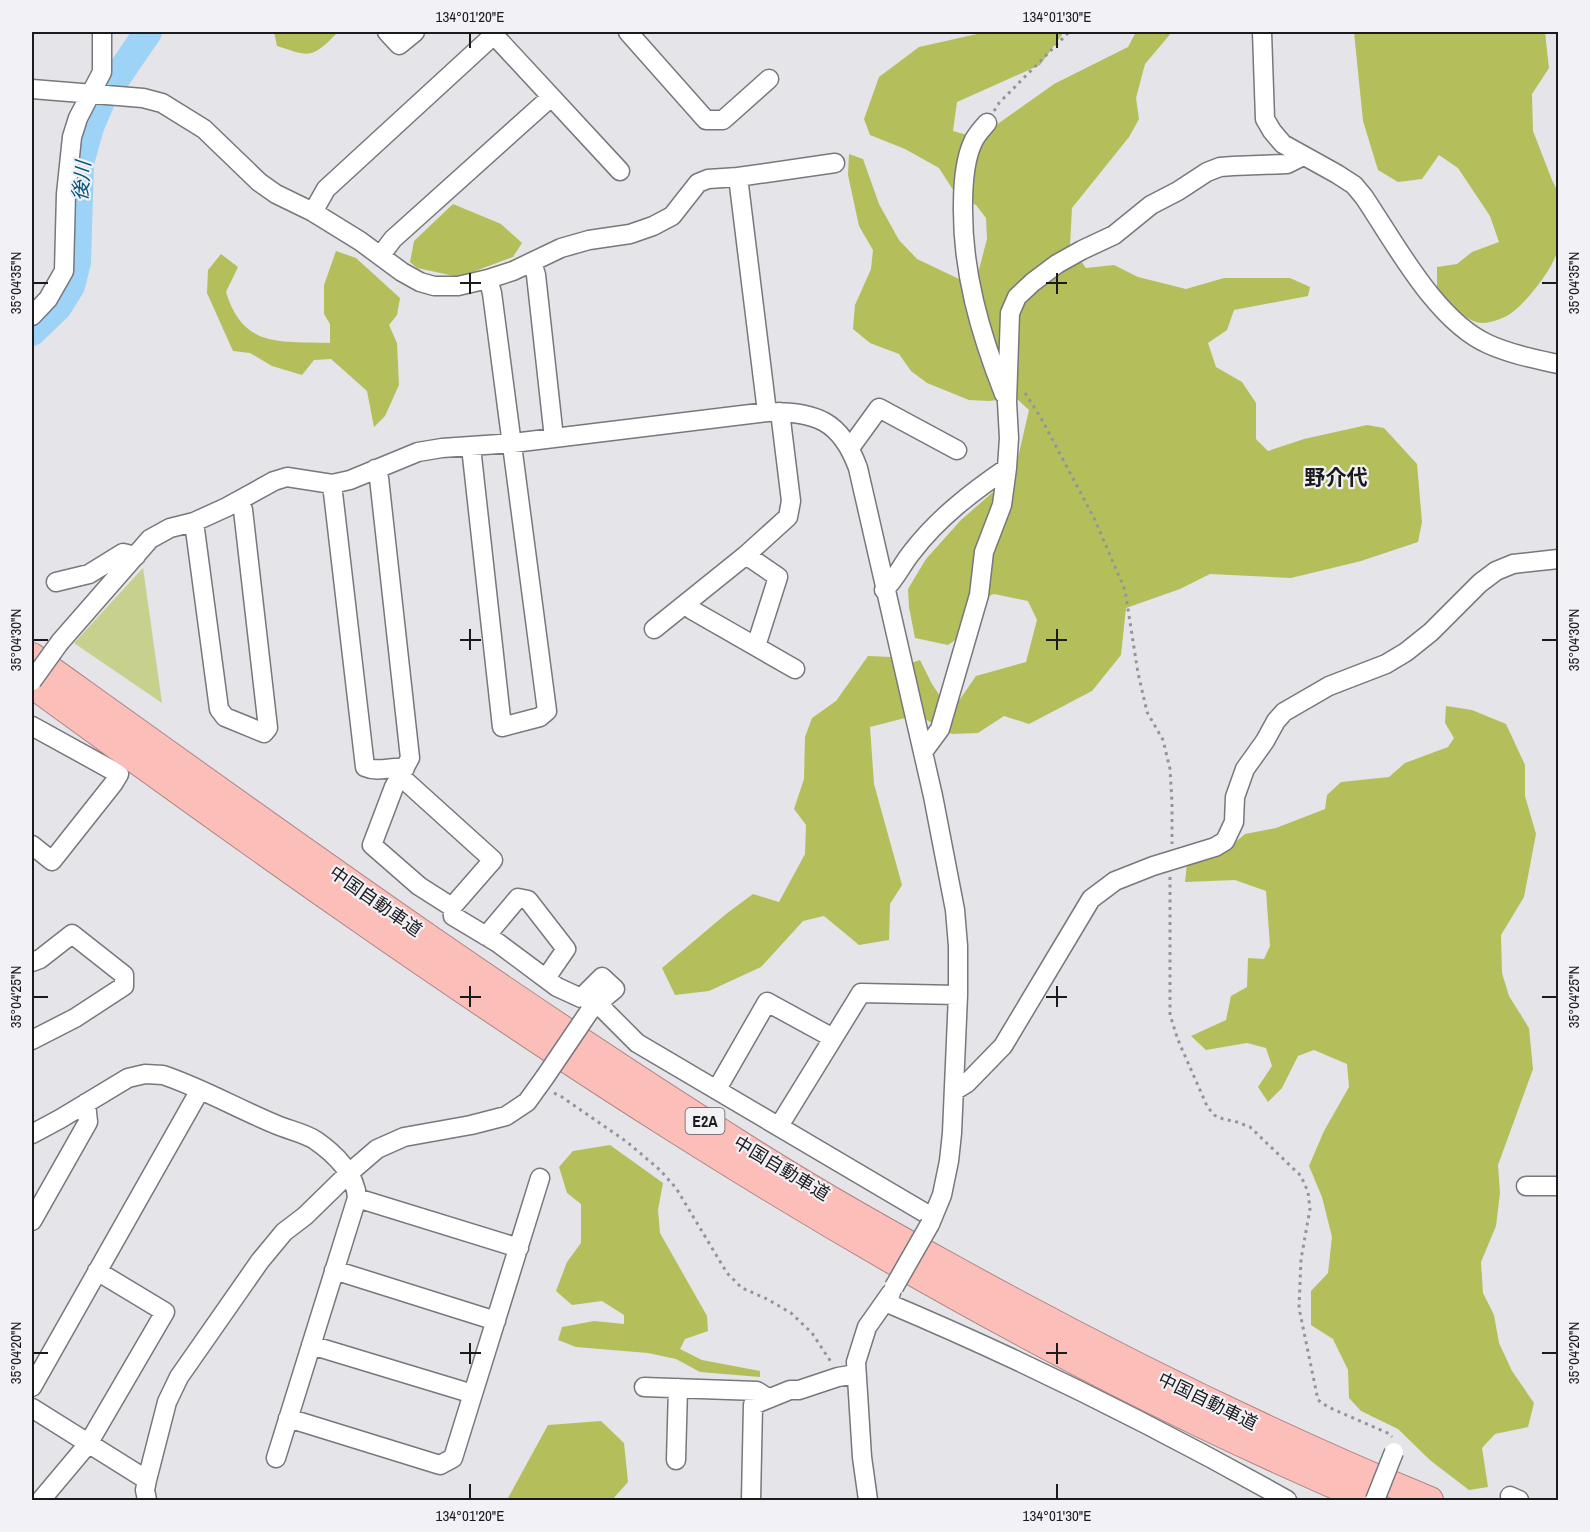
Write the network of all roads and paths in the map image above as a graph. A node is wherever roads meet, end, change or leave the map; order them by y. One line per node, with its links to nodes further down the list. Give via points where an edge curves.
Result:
1 (102, 32): 10 (street, via 102,72)
2 (387, 32): 3 (street, via 399,45)
3 (415, 32)
4 (628, 32): 8 (street, via 705,120 723,120)
5 (1070, 32): 12 (path, via 999,103)
6 (1262, 32): 13 (street, via 1265,119 1283,144)
7 (496, 33): 11 (street); 17 (street, via 326,189)
8 (770, 79)
9 (32, 89): 10 (street)
10 (94, 94): 17 (street, via 143,98 182,113 259,182); 21 (street, via 78,118 72,137 64,271 48,299)
11 (550, 98): 15 (street); 18 (street, via 393,238)
12 (987, 123): 24 (street, via 973,141 966,164 963,231 967,276 988,354)
13 (1303, 156): 22 (street, via 1359,191 1436,302 1458,325 1486,344); 23 (street, via 1287,164 1226,166 1207,172 1151,205 1114,236 1065,259 1033,282 1017,297 1010,313)
14 (834, 163): 16 (street)
15 (620, 171)
16 (738, 177): 19 (street, via 698,183 672,216 653,226 561,248); 25 (street)
17 (313, 212): 18 (street)
18 (381, 255): 20 (street, via 402,272 434,286 458,286)
19 (532, 262): 20 (street); 26 (street)
20 (488, 279): 27 (street)
21 (32, 316)
22 (1558, 364)
23 (1008, 377): 24 (street); 51 (path, via 1023,390 1041,418 1095,520 1125,590 1147,712 1163,740 1170,769)
24 (1007, 402): 31 (street)
25 (774, 412): 26 (street); 29 (street, via 800,413 821,420 835,428); 36 (street, via 791,501 788,518)
26 (554, 438): 27 (street)
27 (513, 443): 28 (street); 28 (street, via 547,711 540,717 502,726)
28 (471, 447): 32 (street, via 418,453)
29 (850, 448): 30 (street, via 879,408); 40 (street)
30 (957, 450)
31 (1007, 468): 40 (street, via 947,513 911,552); 48 (street, via 1002,505 984,552 979,595 940,729)
32 (375, 469): 33 (street); 49 (street, via 410,758)
33 (332, 484): 34 (street, via 287,477); 49 (street, via 365,767 375,771 394,767)
34 (240, 501): 35 (street); 35 (street, via 267,716 268,728 264,733 225,717 219,709)
35 (194, 522): 37 (street, via 170,528 150,539)
36 (747, 555): 41 (street); 43 (street, via 778,577)
37 (136, 556): 39 (street, via 123,553 89,574); 46 (street, bridge, via 60,642)
38 (1558, 559): 51 (street, via 1513,564 1496,571 1406,652 1329,686 1284,712 1245,769 1235,797 1234,822 1225,841)
39 (56, 582)
40 (884, 590): 48 (street)
41 (686, 604): 42 (street); 43 (street)
42 (654, 629)
43 (756, 646): 45 (street)
44 (32, 656): 100 (highway, 中国自動車道 / E2A, via 423,934 787,1173 1030,1311 1183,1390)
45 (795, 669)
46 (32, 683): 98 (highway, 中国自動車道 / E2A, via 411,954 785,1198 892,1263 1173,1412)
47 (32, 726): 50 (street, via 119,774 52,861)
48 (923, 752): 56 (street, via 955,910)
49 (403, 772): 52 (street, via 372,845 419,886); 52 (street, via 493,860)
50 (32, 845)
51 (1170, 862): 63 (street, via 1115,881 1091,899 1003,1046); 90 (path, via 1170,1015 1178,1040 1214,1115 1250,1127 1301,1176 1310,1209 1301,1259 1299,1308 1318,1400 1390,1434 1396,1442)
52 (452, 907): 53 (street, via 453,916)
53 (486, 936): 55 (street); 55 (street, via 518,898 528,900 566,949)
54 (32, 962): 59 (street, via 72,934 124,975 124,986)
55 (546, 978): 57 (street, via 581,998 602,977 615,989)
56 (958, 995): 58 (street, via 861,993); 63 (street)
57 (594, 1007): 60 (street, bridge); 61 (street, via 605,1011 637,1043)
58 (833, 1038): 61 (street, via 767,1002); 65 (street)
59 (32, 1040)
60 (542, 1082): 67 (street, via 527,1102 506,1116 404,1137 377,1149); 81 (path, via 660,1170 676,1188 728,1273 742,1288 791,1313 812,1333)
61 (717, 1089): 65 (street)
62 (200, 1090): 64 (street, via 163,1075 145,1074 128,1078); 67 (street, via 313,1139 336,1157); 76 (street)
63 (954, 1091): 72 (street, via 949,1161 942,1195)
64 (86, 1103): 66 (street); 73 (street, via 88,1122)
65 (779, 1126): 72 (street)
66 (32, 1134)
67 (348, 1174): 71 (street); 93 (street, via 284,1233 260,1261 179,1377 167,1402)
68 (540, 1178): 74 (street)
69 (1526, 1186): 70 (street)
70 (1558, 1186)
71 (357, 1198): 74 (street); 75 (street)
72 (931, 1220): 77 (street, bridge)
73 (32, 1221)
74 (519, 1248): 78 (street)
75 (334, 1270): 78 (street); 79 (street)
76 (97, 1271): 82 (street); 89 (street, via 165,1312)
77 (890, 1294): 80 (street, via 867,1327); 97 (street)
78 (496, 1321): 85 (street)
79 (311, 1345): 85 (street); 88 (street)
80 (856, 1374): 81 (street); 96 (street)
81 (838, 1377): 86 (street)
82 (32, 1387)
83 (644, 1387): 84 (street)
84 (678, 1388): 86 (street, via 758,1391); 92 (street)
85 (473, 1394): 88 (street, via 453,1458 440,1466)
86 (768, 1398): 95 (street, via 753,1405)
87 (32, 1408): 89 (street)
88 (288, 1418): 91 (street)
89 (88, 1444): 93 (street); 94 (street)
90 (1395, 1452): 99 (street, bridge)
91 (276, 1458)
92 (676, 1460)
93 (144, 1494)
94 (41, 1500)
95 (751, 1500)
96 (868, 1500)
97 (1287, 1500)
98 (1368, 1500)
99 (1375, 1500)
100 (1430, 1500)

